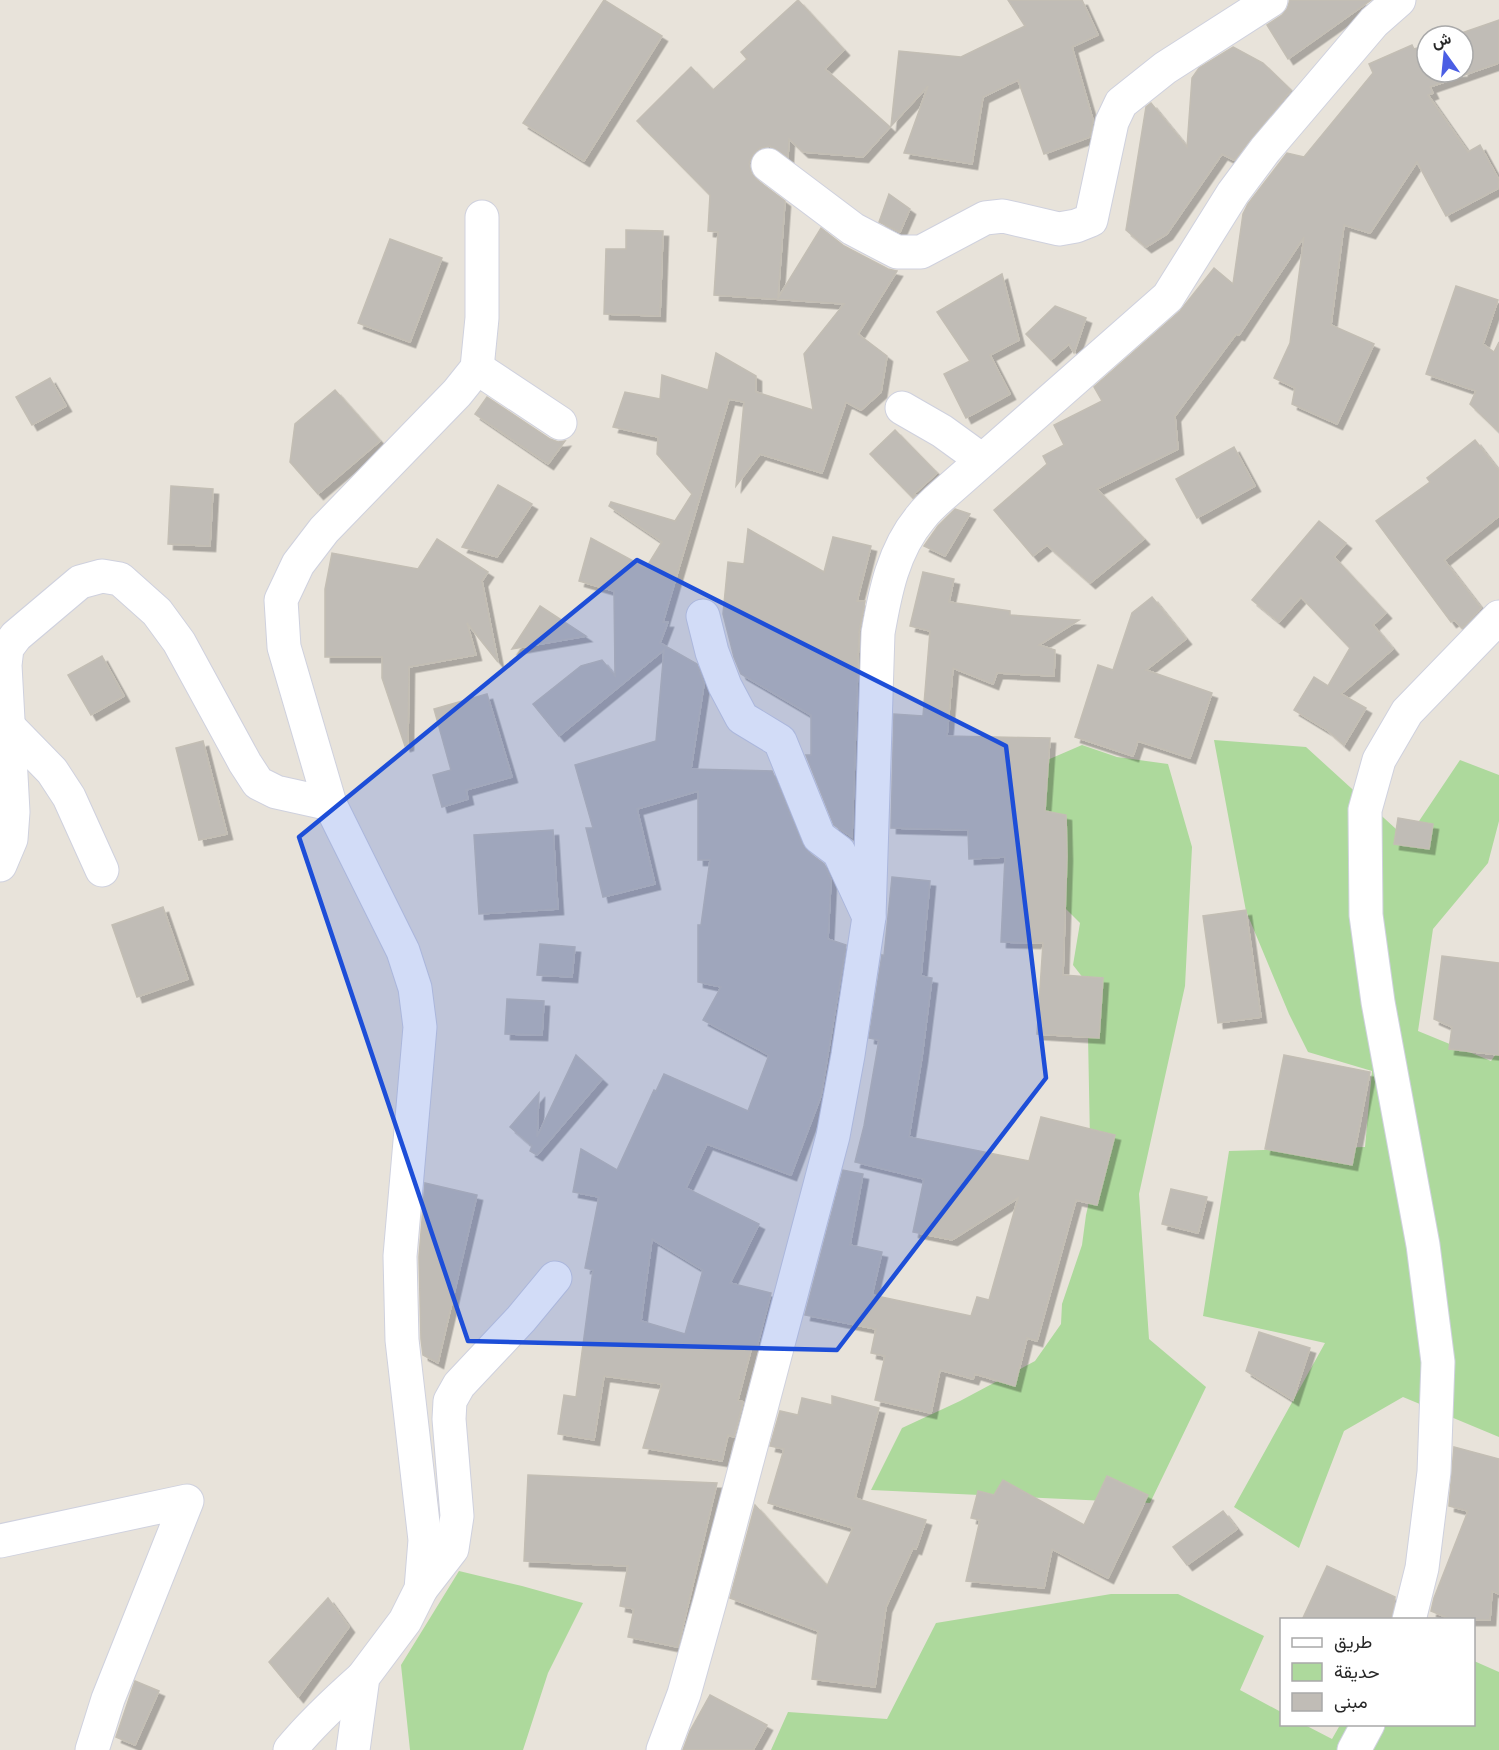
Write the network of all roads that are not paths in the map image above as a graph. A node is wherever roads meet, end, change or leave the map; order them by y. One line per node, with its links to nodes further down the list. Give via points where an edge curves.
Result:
1 (1271, 0): 3 (street, via 1165,68 1121,103 1112,122 1091,220 1076,226 1059,229 1003,216 985,218 921,252 897,252 853,230)
2 (1399, 0): 8 (street, via 1374,22 1265,150 1233,193 1168,297)
3 (768, 165)
4 (482, 217): 5 (street, via 482,318)
5 (477, 368): 7 (street); 12 (street, via 458,393 324,530 298,564 282,600 284,647)
6 (902, 408): 8 (street)
7 (560, 423)
8 (982, 460): 15 (street, via 920,518 898,553 885,592 878,633)
9 (703, 616): 15 (street, via 718,669 742,718 780,741 819,837 839,852)
10 (1499, 617): 19 (street, via 1407,712 1379,760 1365,810 1366,915 1423,1245 1438,1362 1434,1472 1422,1568)
11 (9, 727): 12 (street, via 5,665 7,648 16,636 80,582 102,576 120,579 157,612 179,642 258,783 276,792); 13 (street, via 13,812 11,838); 14 (street, via 52,771 69,797)
12 (330, 804): 18 (street, via 403,951 420,1027 400,1256 402,1340 425,1540)
13 (0, 866)
14 (102, 870)
15 (869, 917): 25 (street, via 833,1136 710,1601 684,1694)
16 (555, 1278): 18 (street, via 459,1385 450,1401 457,1516 452,1549)
17 (0, 1541): 22 (street, via 187,1501 108,1699)
18 (421, 1589): 20 (street, via 405,1621)
19 (1410, 1618)
20 (363, 1677): 23 (street); 24 (street)
21 (1367, 1726): 26 (street)
22 (92, 1750)
23 (290, 1750)
24 (353, 1750)
25 (663, 1750)
26 (1354, 1750)

